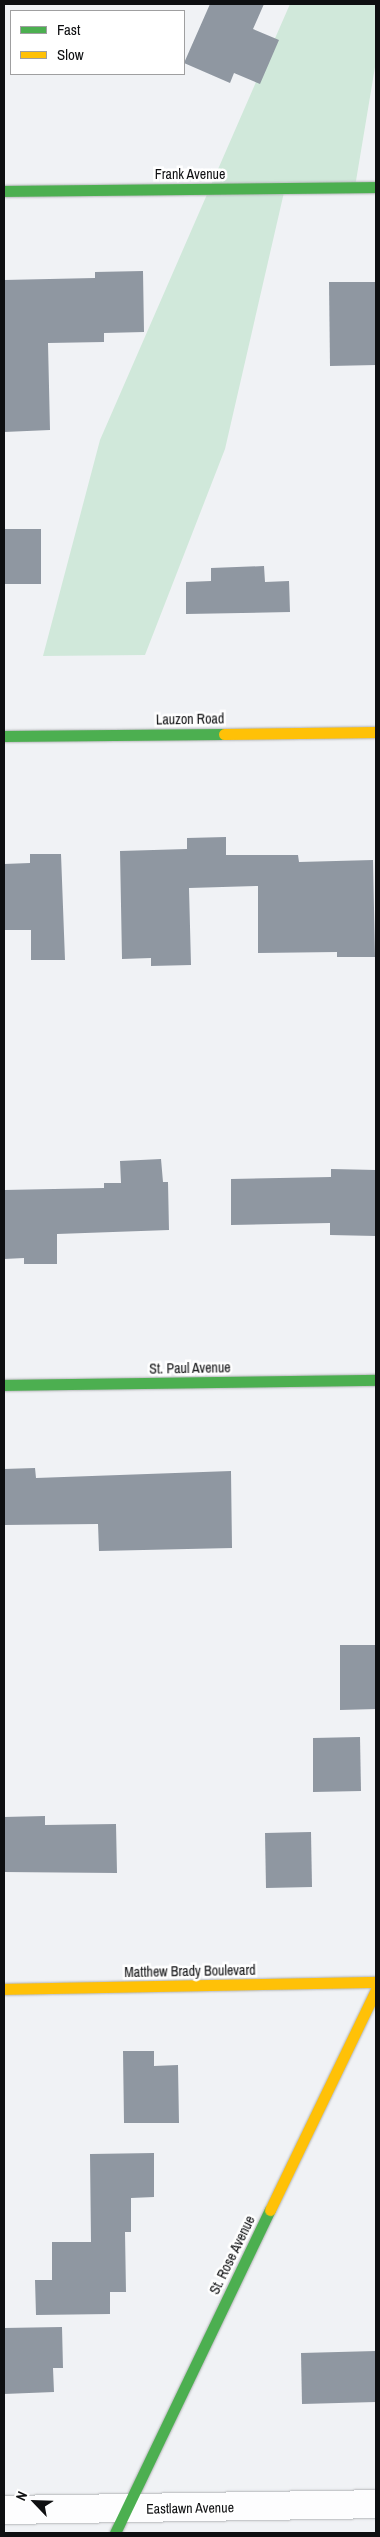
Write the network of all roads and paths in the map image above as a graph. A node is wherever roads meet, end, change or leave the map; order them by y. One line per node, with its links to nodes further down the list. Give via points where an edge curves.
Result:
1 (376, 186): 2 (street, Frank Avenue)
2 (4, 191)
3 (376, 732): 4 (street, Lauzon Road)
4 (4, 736)
5 (376, 1380): 6 (street, St. Paul Avenue)
6 (4, 1385)
7 (376, 1982): 8 (street, Matthew Brady Boulevard)
8 (4, 1989)
9 (376, 1990): 12 (street, St. Rose Avenue)
10 (376, 2504): 12 (street, Eastlawn Avenue)
11 (4, 2510): 12 (street, Eastlawn Avenue)
12 (120, 2521)

